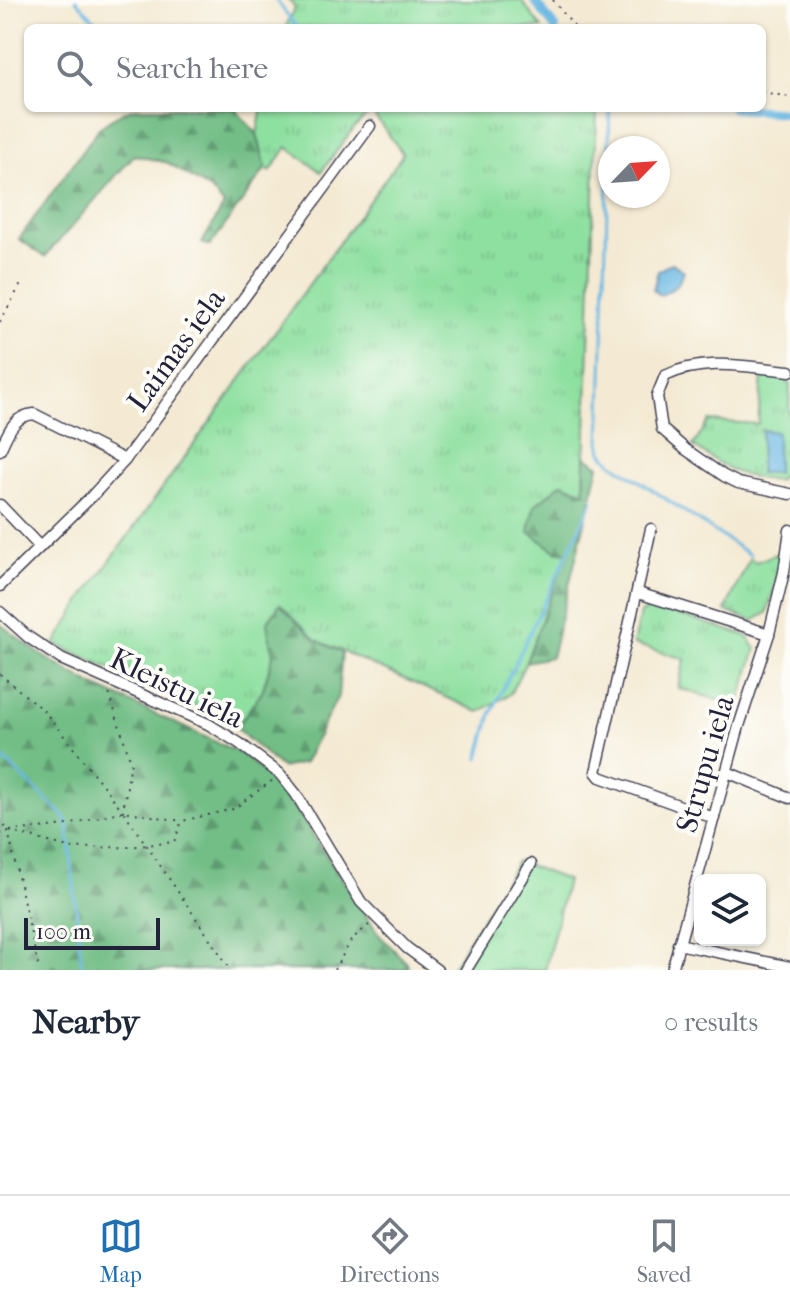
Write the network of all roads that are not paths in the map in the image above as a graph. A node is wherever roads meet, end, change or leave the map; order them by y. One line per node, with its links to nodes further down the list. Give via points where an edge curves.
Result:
1 (370, 126): 4 (street, Laimas iela)
2 (790, 371): 5 (street, via 686,366 665,376 657,396 662,429 685,449 738,483)
3 (0, 450): 4 (street, via 13,424 34,414)
4 (125, 460): 9 (street, Laimas iela)
5 (790, 494)
6 (0, 505): 9 (street)
7 (651, 529): 13 (street)
8 (790, 530): 10 (street, Strupu iela)
9 (40, 547): 11 (street, Laimas iela)
10 (787, 572): 12 (street, Strupu iela)
11 (0, 586)
12 (786, 586): 15 (street, Strupu iela)
13 (638, 593): 15 (street); 18 (street, via 596,772)
14 (0, 612): 22 (street, Kleistu iela, via 44,649 216,728 280,774 347,883 407,948)
15 (769, 634): 16 (street, Strupu iela)
16 (727, 772): 17 (street); 18 (street, Strupu iela)
17 (790, 798)
18 (714, 818): 20 (street, Strupu iela)
19 (531, 864): 23 (street)
20 (678, 944): 21 (street); 24 (street, Strupu iela)
21 (789, 968)
22 (437, 970)
23 (466, 970)
24 (672, 970)

